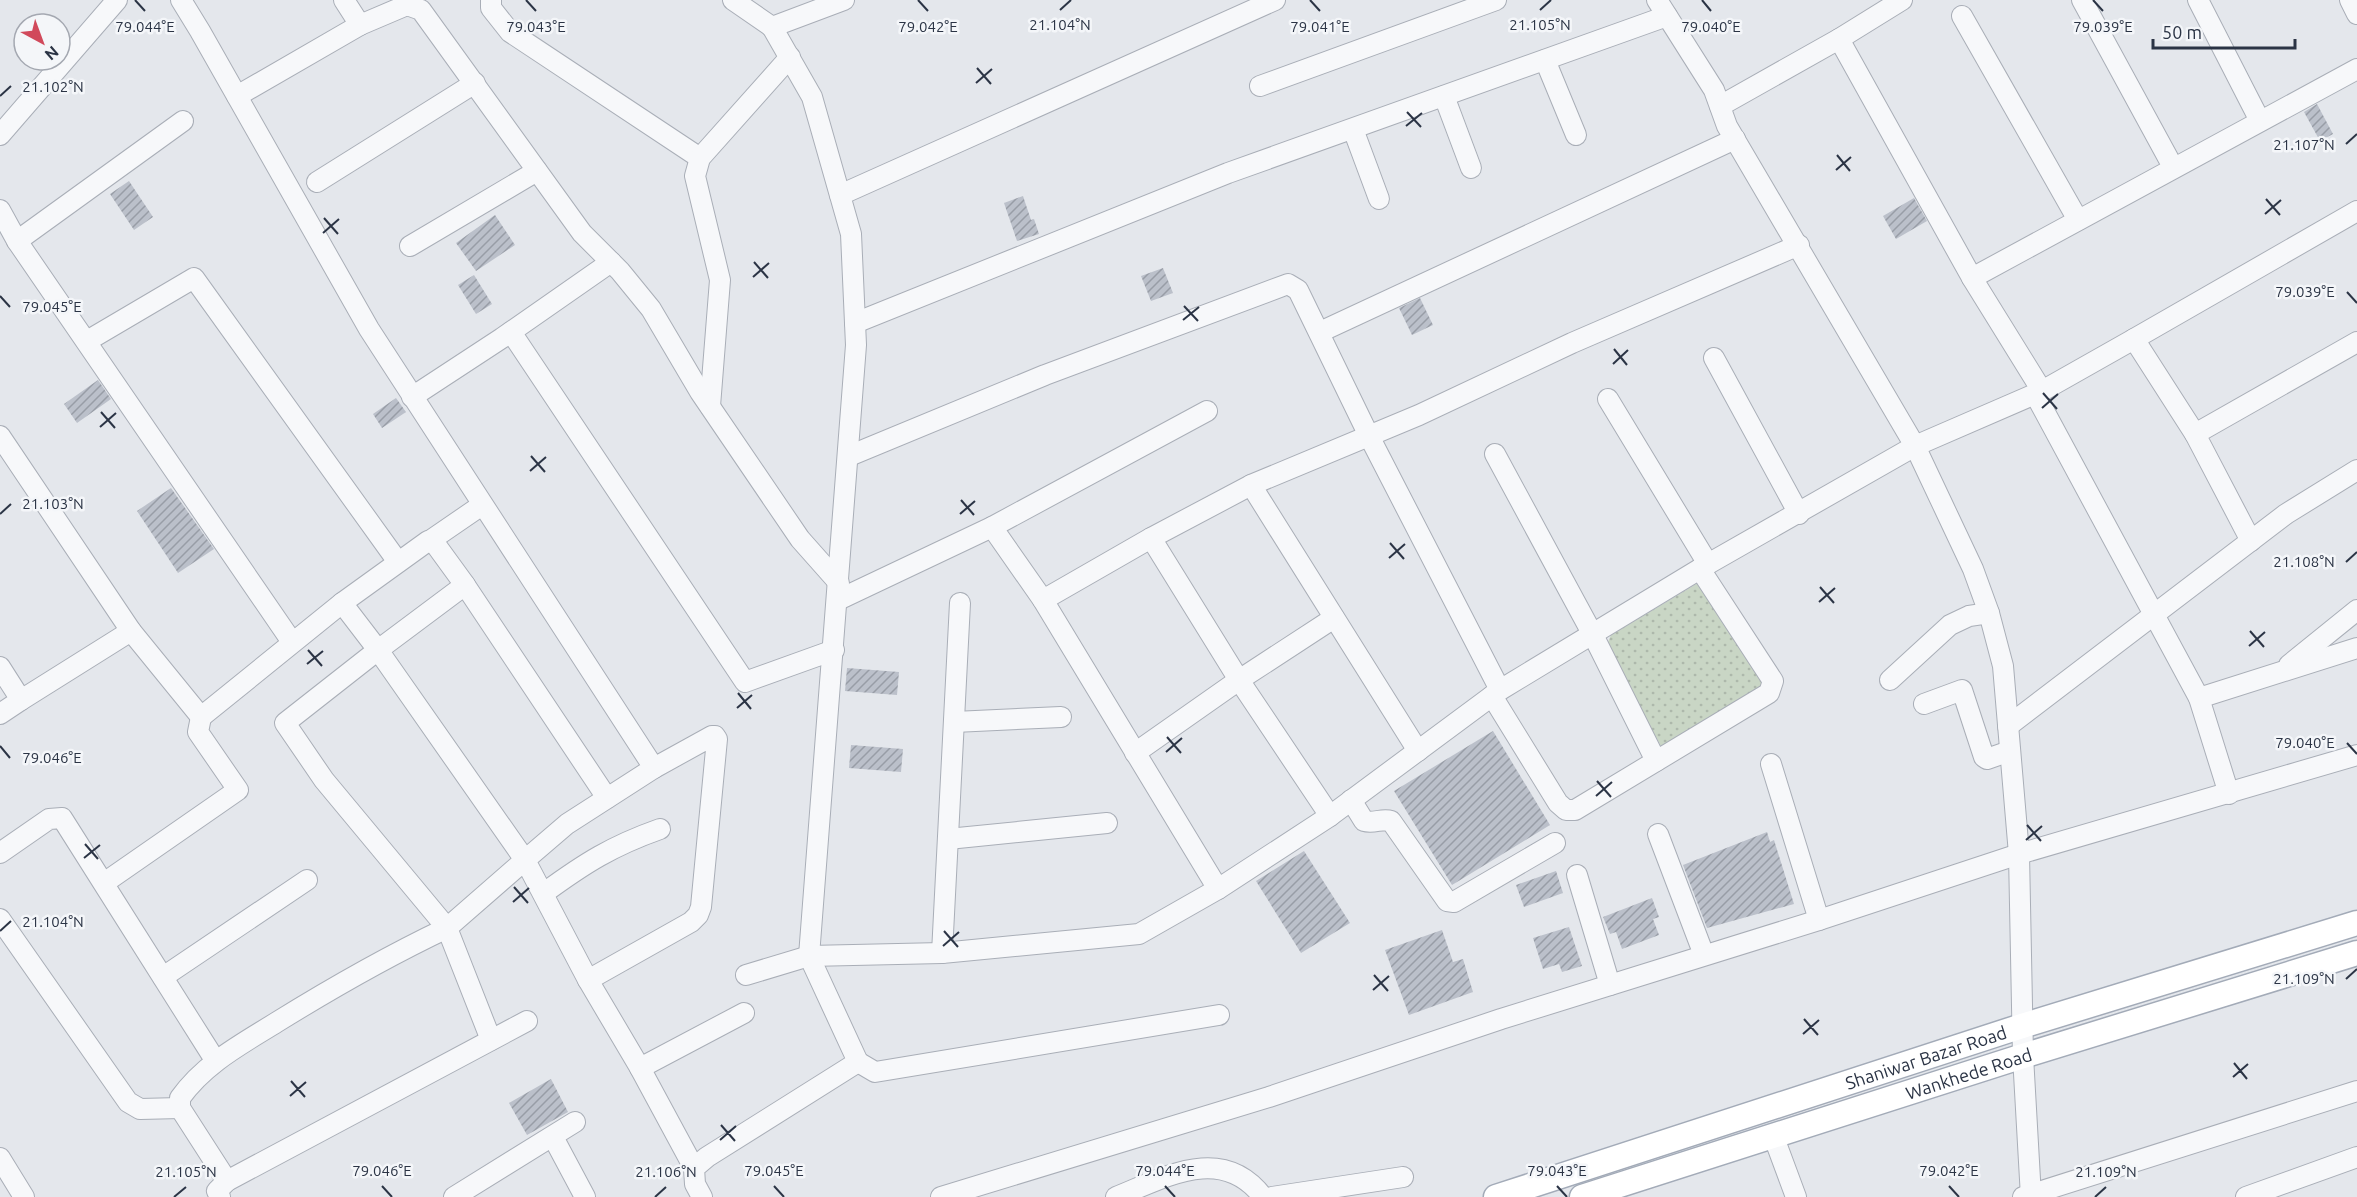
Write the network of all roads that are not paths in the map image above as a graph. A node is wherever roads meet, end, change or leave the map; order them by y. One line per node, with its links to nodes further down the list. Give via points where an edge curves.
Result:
1 (117, 0): 30 (street)
2 (181, 0): 24 (street)
3 (344, 0): 16 (street)
4 (491, 0): 33 (street, via 491,8 510,32)
5 (733, 0): 17 (street)
6 (844, 0): 17 (street)
7 (1275, 0): 38 (street)
8 (1496, 0): 23 (street)
9 (1902, 0): 18 (street)
10 (2082, 0): 34 (street)
11 (2198, 0): 28 (street)
12 (2350, 0): 14 (street)
13 (1662, 8): 20 (street); 26 (street)
14 (2357, 14)
15 (1962, 16): 42 (street)
16 (360, 25): 22 (street, via 407,5 421,10); 24 (street)
17 (772, 27): 19 (street)
18 (1839, 39): 26 (street); 47 (street)
19 (790, 57): 33 (street); 38 (street, via 812,97)
20 (1545, 60): 25 (street); 31 (street)
21 (2357, 69): 28 (street)
22 (475, 83): 36 (street); 37 (street)
23 (1260, 86)
24 (237, 96): 56 (street)
25 (1444, 96): 29 (street); 35 (street)
26 (1720, 106): 32 (street)
27 (183, 121): 43 (street)
28 (2260, 121): 34 (street)
29 (1353, 129): 39 (street); 48 (street, via 1228,173)
30 (0, 135)
31 (1576, 135)
32 (1735, 139): 44 (street); 50 (street)
33 (700, 158): 58 (street, via 695,176 720,280)
34 (2173, 167): 42 (street)
35 (1471, 168)
36 (537, 171): 45 (street); 46 (street, via 582,233)
37 (317, 182)
38 (840, 195): 48 (street, via 850,234)
39 (1379, 199)
40 (0, 210): 43 (street)
41 (2357, 211): 51 (street)
42 (2078, 220): 47 (street)
43 (17, 241): 52 (street)
44 (1799, 245): 62 (street); 63 (street)
45 (410, 246)
46 (611, 262): 49 (street); 58 (street, via 651,309)
47 (1972, 278): 55 (street)
48 (855, 323): 65 (street)
49 (511, 332): 56 (street); 90 (street, via 745,682)
50 (1320, 332): 62 (street); 65 (street, via 1298,290 1288,284 1045,375)
51 (2134, 339): 55 (street); 60 (street)
52 (87, 341): 74 (street, via 194,278); 87 (street)
53 (2357, 342): 60 (street)
54 (1714, 358): 69 (street)
55 (2039, 393): 63 (street); 83 (street)
56 (412, 397): 68 (street)
57 (1608, 399): 75 (street)
58 (710, 406): 77 (street)
59 (1207, 411): 70 (street)
60 (2195, 434): 73 (street)
61 (0, 436): 85 (street)
62 (1369, 436): 67 (street); 95 (street)
63 (1915, 446): 69 (street); 82 (street, via 1973,569)
64 (1495, 454): 86 (street)
65 (849, 456): 77 (street)
66 (2357, 470): 73 (street)
67 (1251, 485): 71 (street); 84 (street)
68 (482, 505): 72 (street); 110 (street)
69 (1799, 514): 75 (street)
70 (992, 527): 77 (street); 78 (street)
71 (1151, 538): 78 (street); 93 (street)
72 (431, 540): 74 (street); 76 (street)
73 (2251, 541): 83 (street)
74 (398, 562): 79 (street)
75 (1704, 567): 86 (street); 108 (street, via 1773,687)
76 (465, 585): 89 (street); 112 (street)
77 (838, 592): 90 (street)
78 (1043, 600): 106 (street)
79 (342, 603): 87 (street); 89 (street)
80 (960, 603): 102 (street)
81 (2357, 610): 92 (street)
82 (1989, 613): 94 (street, via 1968,616 1950,625); 103 (street, via 2003,666)
83 (2153, 615): 96 (street); 103 (street)
84 (1334, 618): 93 (street); 104 (street)
85 (131, 631): 97 (street); 100 (street)
86 (1593, 635): 95 (street); 108 (street)
87 (292, 642): 100 (street)
88 (2357, 648): 92 (street)
89 (378, 650): 122 (street); 131 (street, via 285,723 324,780)
90 (834, 650): 134 (street)
91 (0, 667): 97 (street)
92 (2281, 672): 96 (street)
93 (1239, 680): 106 (street); 114 (street)
94 (1890, 680)
95 (1496, 693): 104 (street); 108 (street, via 1558,803 1566,810 1575,810)
96 (2199, 698): 111 (street)
97 (21, 700): 99 (street)
98 (1924, 704): 105 (street, via 1962,690 1984,757)
99 (0, 714)
100 (201, 717): 125 (street, via 198,732 238,790)
101 (1061, 717): 102 (street)
102 (954, 722): 118 (street)
103 (2008, 726): 105 (street)
104 (1418, 751): 113 (street)
105 (2010, 751): 121 (street)
106 (1135, 753): 126 (street)
107 (2357, 755): 111 (street)
108 (1656, 761)
109 (1771, 764): 129 (street)
110 (654, 768): 112 (street); 138 (street, via 712,736 717,739 702,907 692,922)
111 (2229, 794): 121 (street)
112 (607, 798): 122 (street, via 567,824)
113 (1352, 800): 114 (street); 119 (street, via 1364,821 1390,821 1447,901 1454,902)
114 (1330, 816): 126 (street)
115 (1107, 823): 118 (street)
116 (660, 830): 127 (street, via 622,843 585,863)
117 (1658, 834): 135 (street)
118 (948, 838): 132 (street)
119 (1555, 843)
120 (0, 853): 125 (street, via 49,819 62,818)
121 (2019, 854): 129 (street); 143 (street)
122 (525, 860): 127 (street); 131 (street)
123 (1577, 875): 139 (street)
124 (307, 880): 137 (street)
125 (104, 883): 137 (street)
126 (1218, 889): 132 (street, via 1139,934)
127 (544, 893): 138 (street)
128 (0, 919): 150 (street, via 128,1102 140,1109)
129 (1819, 920): 135 (street)
130 (2357, 923): 143 (main road, Shaniwar Bazar Road)
131 (447, 928): 144 (street); 146 (street, via 395,952)
132 (942, 952): 134 (street)
133 (2357, 953): 145 (main road, Wankhede Road)
134 (809, 956): 136 (street); 147 (street)
135 (1704, 956): 139 (street)
136 (746, 975)
137 (163, 977): 146 (street)
138 (588, 980): 148 (street)
139 (1610, 985): 165 (street, via 1269,1097)
140 (744, 1013): 148 (street)
141 (1219, 1015): 147 (street, via 875,1072)
142 (526, 1021): 144 (street)
143 (2022, 1026): 145 (street); 169 (main road, Shaniwar Bazar Road)
144 (491, 1040): 159 (street)
145 (2023, 1056): 152 (main road, Wankhede Road); 160 (street)
146 (215, 1060): 150 (street, via 188,1086 180,1098)
147 (858, 1062): 156 (street)
148 (640, 1068): 156 (street)
149 (2357, 1091): 160 (street)
150 (180, 1108): 159 (street)
151 (575, 1122): 153 (street)
152 (1773, 1135): 170 (main road, Wankhede Road); 171 (street)
153 (553, 1137): 162 (street); 163 (street)
154 (2357, 1157): 158 (street)
155 (0, 1158): 161 (street)
156 (694, 1168): 164 (street)
157 (1403, 1177): 168 (street)
158 (2280, 1191): 172 (street)
159 (217, 1192)
160 (2028, 1196)
161 (24, 1197)
162 (454, 1197)
163 (585, 1197)
164 (702, 1197)
165 (941, 1197)
166 (1116, 1197): 167 (street, via 1204,1167 1239,1176)
167 (1263, 1197)
168 (1272, 1197)
169 (1496, 1197)
170 (1582, 1197)
171 (1796, 1197)
172 (2246, 1197)

